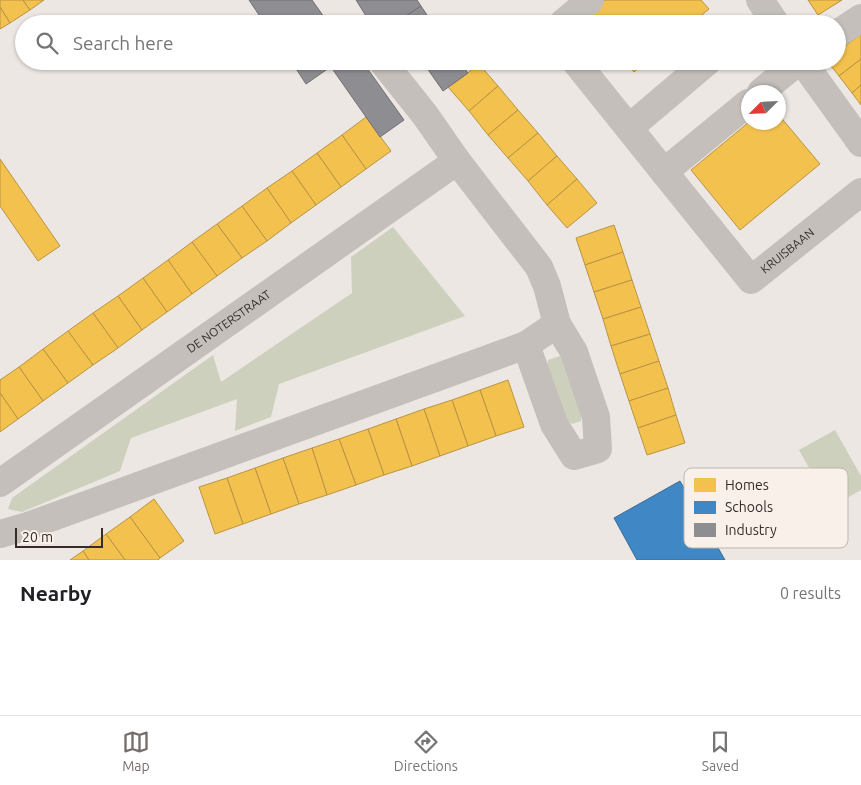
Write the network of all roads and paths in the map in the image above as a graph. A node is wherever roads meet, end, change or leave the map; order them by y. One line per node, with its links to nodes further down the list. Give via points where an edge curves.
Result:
1 (590, 0): 2 (street)
2 (572, 15)
3 (861, 18): 4 (street)
4 (846, 28)
5 (389, 70): 14 (street)
6 (582, 70): 12 (street, KRUISBAAN)
7 (697, 70): 12 (street)
8 (789, 70): 10 (street)
9 (807, 70): 13 (street)
10 (770, 85)
11 (741, 108): 15 (street)
12 (629, 128): 15 (street, KRUISBAAN)
13 (861, 143)
14 (457, 161): 17 (street, via 538,267 547,286); 19 (street, DE NOTERSTRAAT)
15 (664, 172): 16 (street, KRUISBAAN, via 751,280)
16 (861, 192)
17 (557, 324): 18 (street); 18 (street, via 574,352 596,417 598,449 574,456 554,424)
18 (526, 345): 20 (street)
19 (0, 483)
20 (0, 534)

